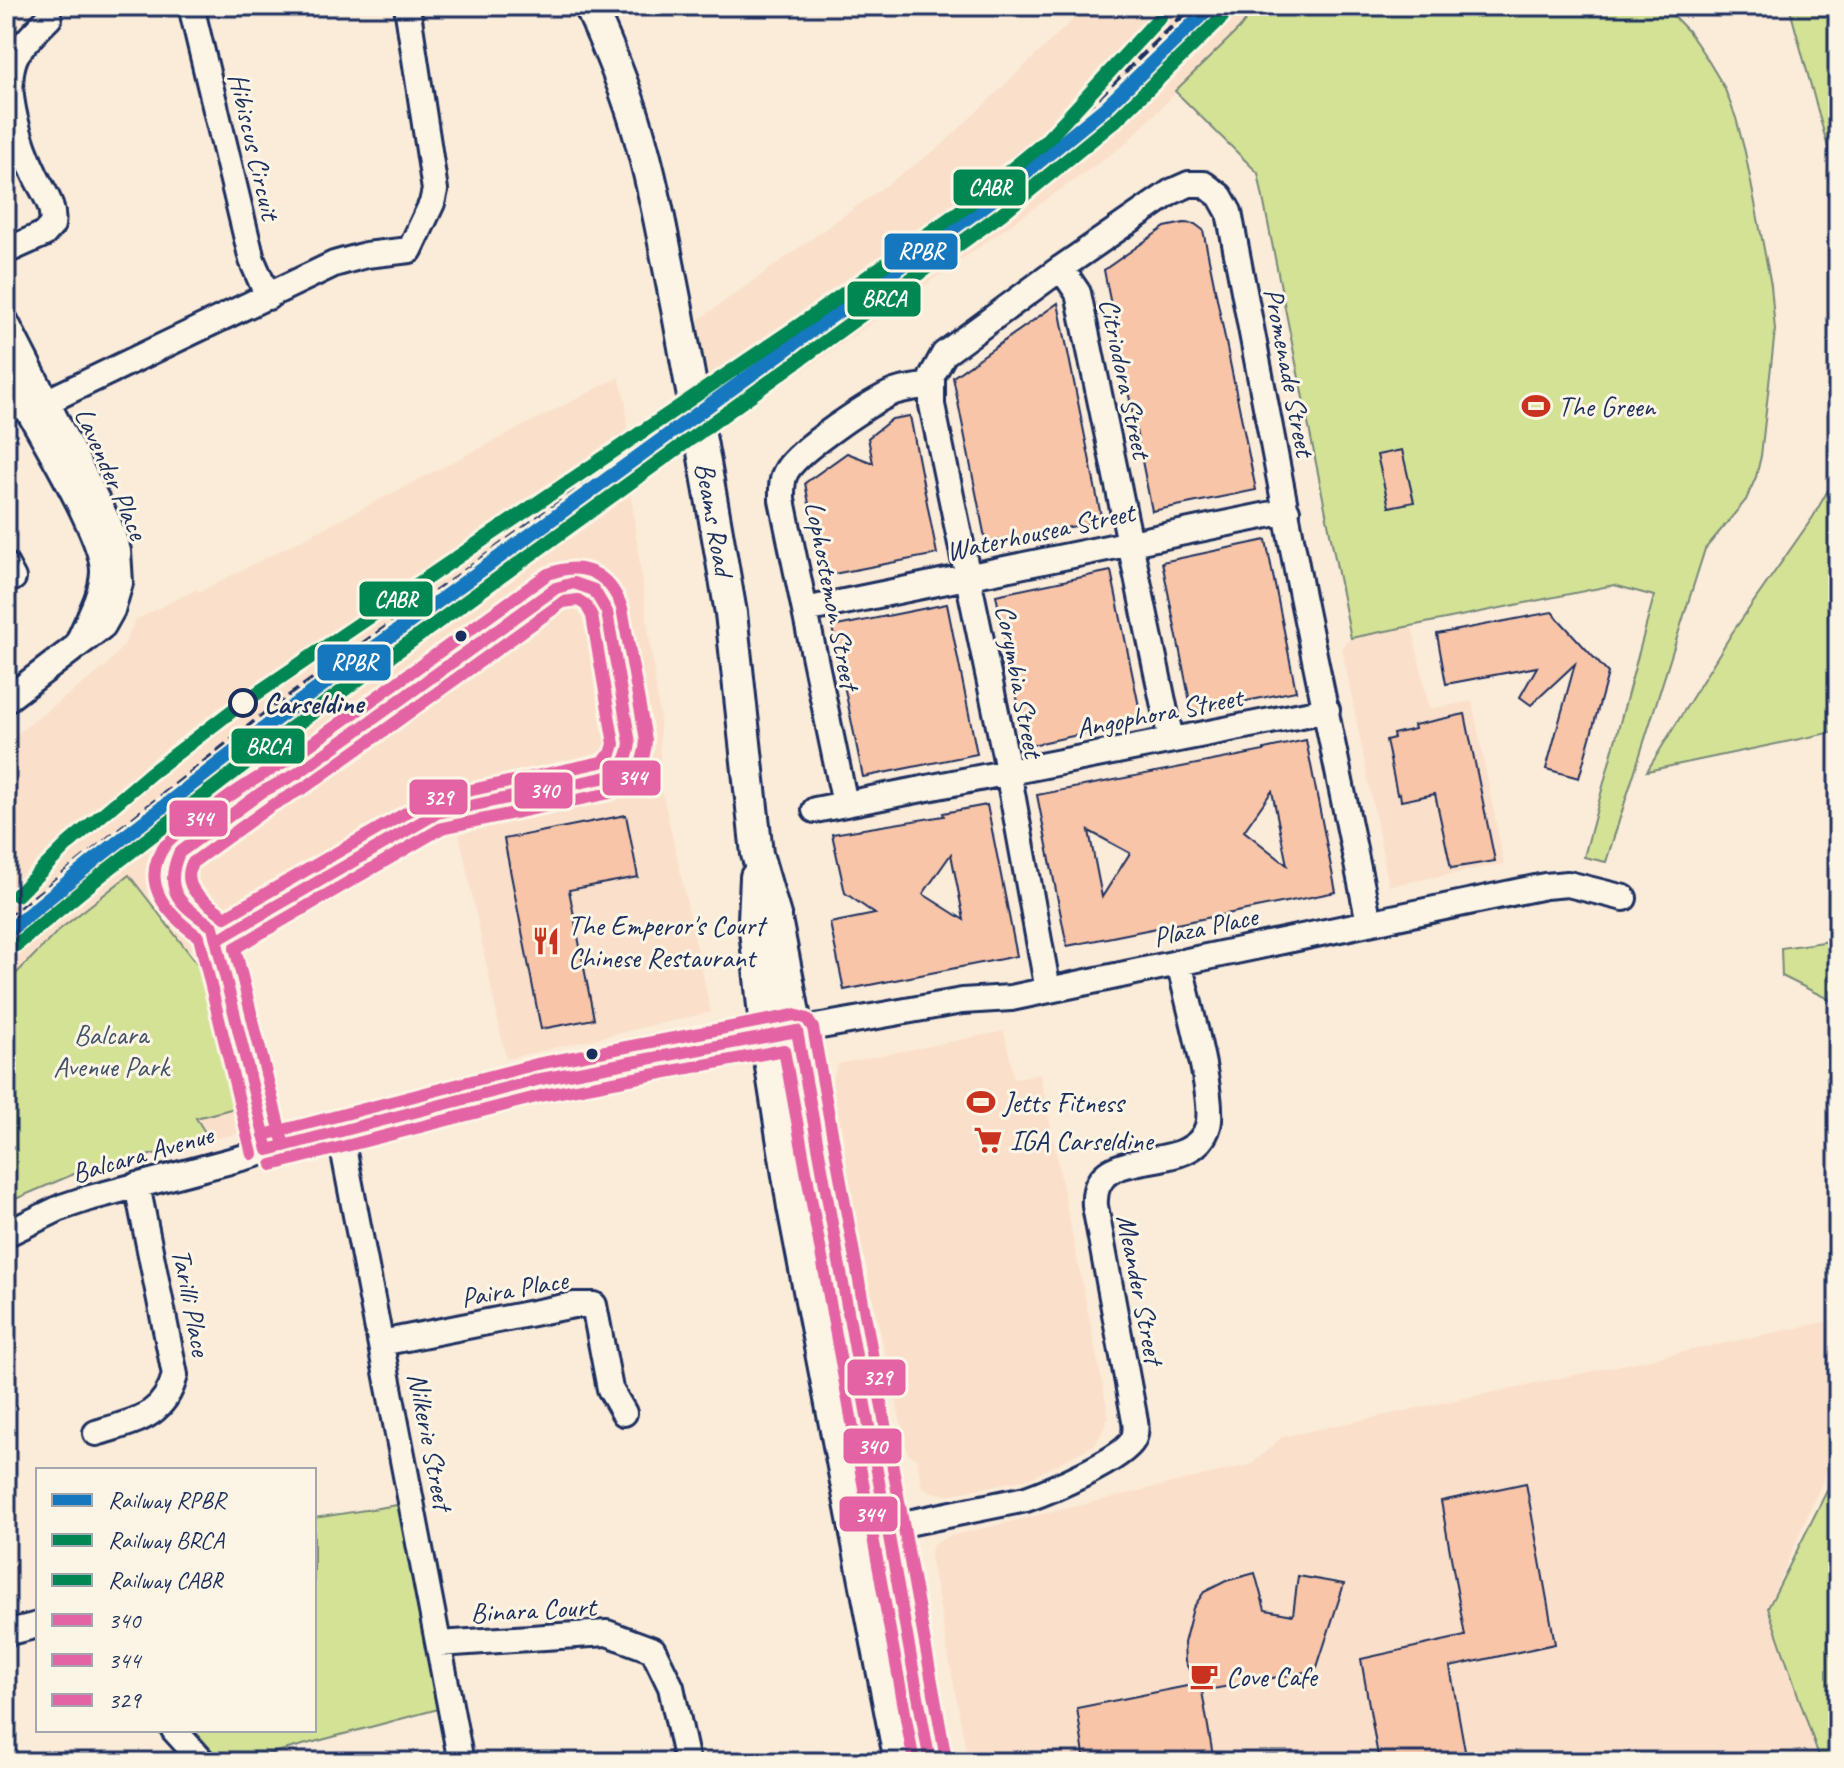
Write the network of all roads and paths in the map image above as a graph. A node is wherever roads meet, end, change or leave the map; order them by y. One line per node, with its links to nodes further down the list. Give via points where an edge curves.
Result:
1 (191, 6): 7 (street, Hibiscus Circuit, via 252,260)
2 (407, 6): 7 (street, via 435,190 410,250 350,259)
3 (590, 6): 22 (main road, Beams Road, bridge, via 635,122 678,314 731,613)
4 (49, 18): 5 (street, via 16,56 10,76 15,126 50,204 52,225)
5 (6, 251)
6 (1061, 268): 10 (street, Promenade Street, via 944,354 934,367); 12 (street, Promenade Street, via 1180,188 1204,184 1220,196 1229,212); 13 (street, Citriodora Street, via 1078,293)
7 (268, 297): 11 (street)
8 (6, 322): 11 (street, Lavender Place)
9 (6, 371): 11 (street, Lavender Place)
10 (931, 385): 14 (street, Corymbia Street); 15 (street, Lophostemon Street, via 887,395 787,470 782,500)
11 (25, 405): 16 (street, Lavender Place, via 109,524 120,583 103,626)
12 (1287, 511): 13 (street, Waterhousea Street); 17 (street, Promenade Street)
13 (1131, 543): 14 (street, Waterhousea Street); 18 (street, Citriodora Street)
14 (969, 576): 15 (street, Waterhousea Street); 19 (street, Corymbia Street)
15 (805, 610): 20 (street, Lophostemon Street)
16 (6, 700)
17 (1327, 710): 18 (street, Angophora Street); 24 (street, Promenade Street)
18 (1171, 740): 19 (street, Angophora Street)
19 (1008, 772): 20 (street, Angophora Street); 26 (street, Corymbia Street)
20 (845, 804): 21 (street, Angophora Street)
21 (815, 810)
22 (757, 854): 27 (main road, Beams Road, via 776,919); 28 (main road, Beams Road, via 754,920)
23 (1624, 898): 24 (street, Plaza Place, via 1568,884 1545,886)
24 (1369, 922): 25 (street, Plaza Place)
25 (1179, 962): 26 (street, Plaza Place); 35 (street, Meander Street, via 1210,1103 1207,1129 1185,1151 1110,1171 1094,1192 1135,1421 1133,1441 1117,1455 1026,1499)
26 (1048, 990): 27 (street, Plaza Place)
27 (797, 1031): 28 (street); 35 (main road, Beams Road)
28 (766, 1035): 29 (street, Balcara Avenue, via 541,1079); 43 (main road, Beams Road, via 793,1207)
29 (340, 1132): 30 (street, Balcara Avenue); 32 (street, Nilkerie Street)
30 (137, 1185): 31 (street, Balcara Avenue, via 62,1207); 34 (street, Tarilli Place, via 175,1375 168,1396 153,1413)
31 (6, 1234)
32 (381, 1343): 33 (street, Paira Place, via 594,1305 610,1389); 38 (street, Nilkerie Street)
33 (624, 1413)
34 (96, 1433)
35 (888, 1527): 44 (main road, Beams Road)
36 (36, 1626): 37 (street)
37 (6, 1633)
38 (439, 1644): 41 (street, Nilkerie Street); 42 (street, Binara Court, via 607,1633 653,1650 671,1687)
39 (176, 1732): 40 (street)
40 (203, 1762)
41 (461, 1762)
42 (687, 1762)
43 (900, 1762)
44 (930, 1762)

